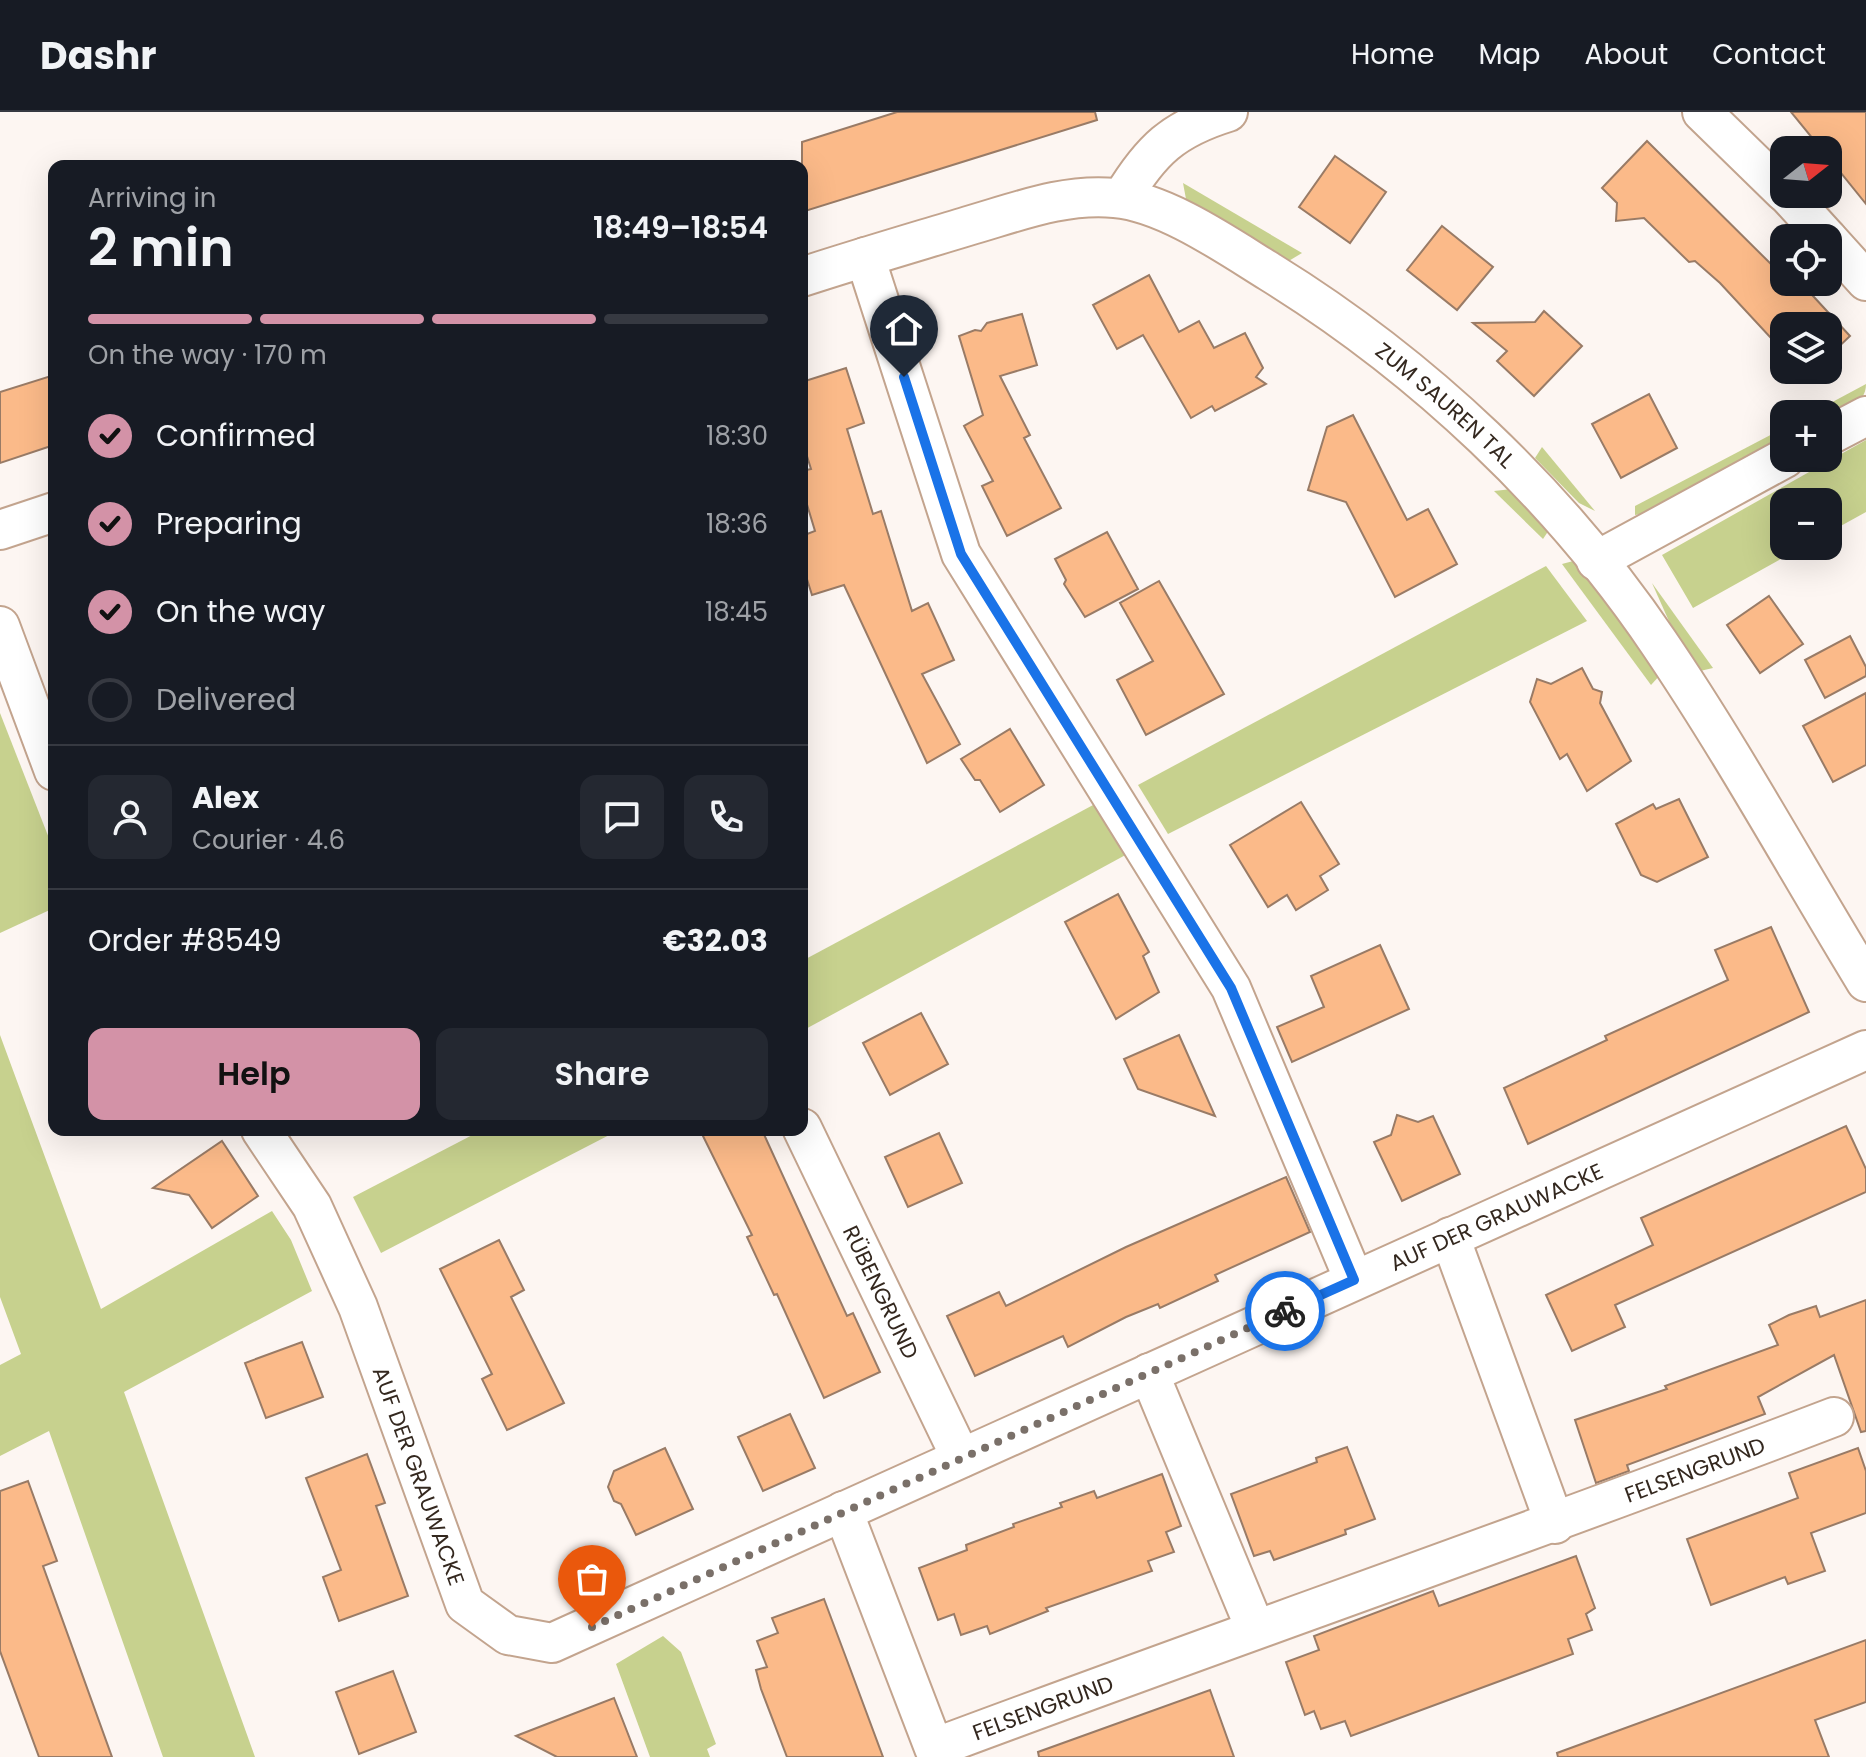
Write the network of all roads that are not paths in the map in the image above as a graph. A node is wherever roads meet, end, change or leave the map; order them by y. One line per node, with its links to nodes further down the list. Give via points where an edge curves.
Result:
1 (1228, 112): 4 (street, via 1179,131 1144,162)
2 (1702, 112): 3 (street)
3 (1770, 178)
4 (1122, 198): 8 (street, ZUM SAUREN TAL, via 1088,196 1045,203); 16 (street, ZUM SAUREN TAL, via 1157,209 1228,246 1341,316 1511,462)
5 (1799, 208): 6 (street)
6 (1815, 224)
7 (1842, 254): 10 (street)
8 (865, 257): 9 (street, ZUM SAUREN TAL); 24 (street, via 961,554 1231,988)
9 (808, 275)
10 (1866, 281)
11 (1866, 416): 12 (street)
12 (1842, 429)
13 (1770, 466): 16 (street)
14 (48, 514): 15 (street)
15 (0, 530)
16 (1596, 561): 19 (street, ZUM SAUREN TAL, via 1658,642)
17 (0, 626): 18 (street)
18 (48, 755)
19 (1866, 982)
20 (1866, 1050): 23 (street, AUF DER GRAUWACKE)
21 (265, 1136): 28 (street, AUF DER GRAUWACKE, via 312,1206 358,1307 465,1604 508,1635 552,1643)
22 (806, 1136): 27 (street, RÜBENGRUND)
23 (1450, 1237): 24 (street, AUF DER GRAUWACKE); 29 (street)
24 (1354, 1280): 25 (street, AUF DER GRAUWACKE)
25 (1149, 1373): 27 (street, AUF DER GRAUWACKE); 30 (street)
26 (1834, 1417): 29 (street, FELSENGRUND)
27 (961, 1458): 28 (street, AUF DER GRAUWACKE)
28 (843, 1511): 30 (street, FELSENGRUND, via 934,1748)
29 (1555, 1524): 30 (street, FELSENGRUND)
30 (1255, 1628)

